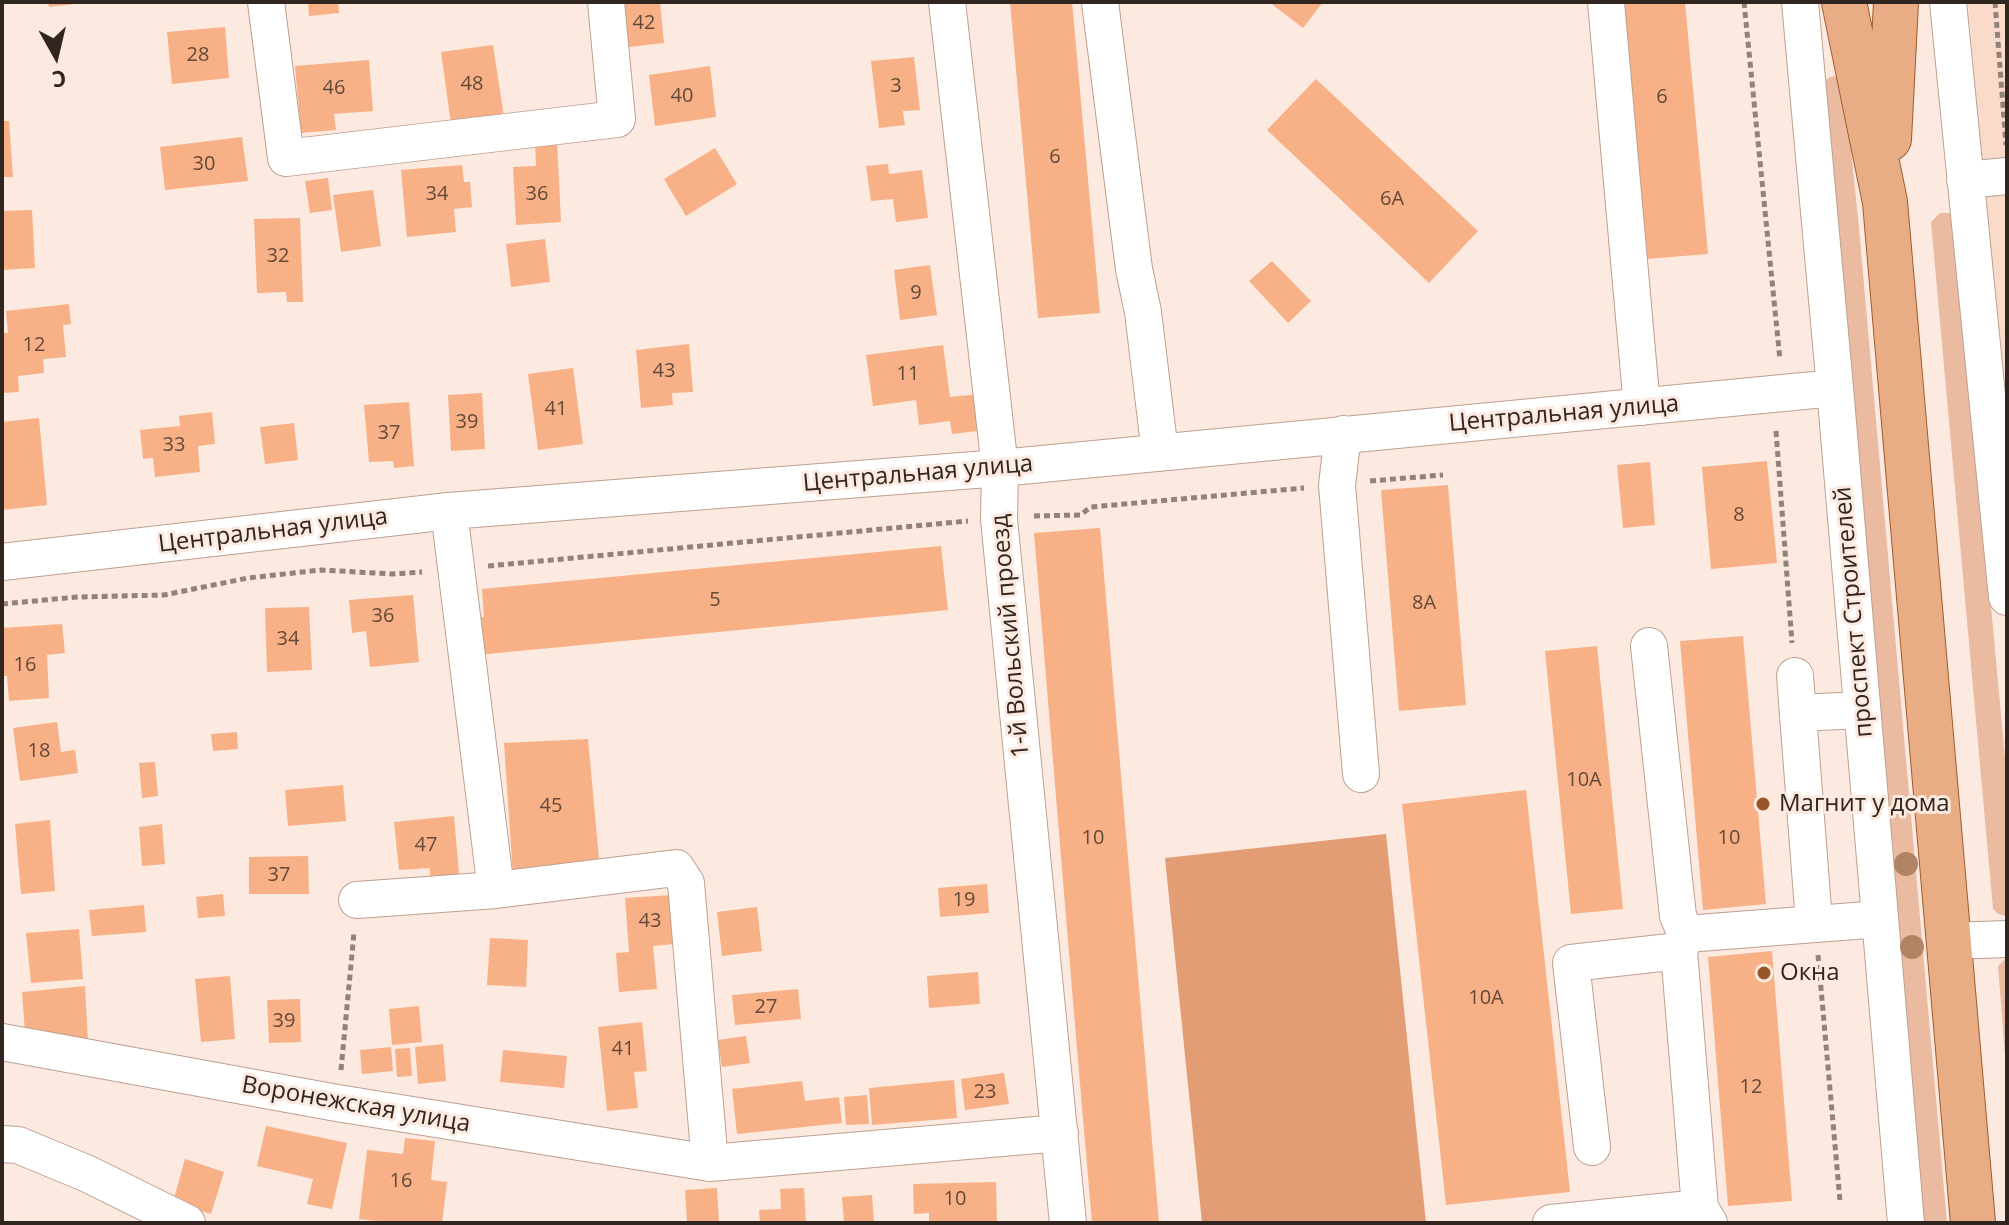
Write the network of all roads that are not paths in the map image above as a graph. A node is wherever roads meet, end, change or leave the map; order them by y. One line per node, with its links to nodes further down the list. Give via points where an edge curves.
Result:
1 (266, 2): 2 (street, via 286,158 617,119)
2 (606, 2)
3 (947, 2): 17 (street, 1-й Вольский проезд)
4 (1100, 2): 16 (street)
5 (1606, 2): 14 (street)
6 (1800, 2): 13 (street, проспект Строителей)
7 (1844, 2): 12 (main road)
8 (1896, 2): 12 (main road)
9 (1948, 2): 11 (street)
10 (2006, 162): 11 (street)
11 (1965, 180): 20 (street)
12 (1885, 202): 31 (main road)
13 (1835, 388): 14 (street, Центральная улица); 23 (street, проспект Строителей)
14 (1642, 407): 15 (street, Центральная улица)
15 (1343, 434): 16 (street, Центральная улица); 25 (street, via 1337,485)
16 (1160, 453): 17 (street, Центральная улица)
17 (1000, 468): 18 (street, Центральная улица); 34 (street, 1-й Вольский проезд, via 999,519)
18 (449, 511): 19 (street, Центральная улица); 26 (street)
19 (2, 562)
20 (2007, 597)
21 (1649, 646): 32 (street)
22 (1795, 676): 24 (street)
23 (1862, 710): 24 (street); 28 (street, проспект Строителей)
24 (1798, 713): 29 (street)
25 (1361, 774)
26 (496, 890): 27 (street); 37 (street, via 676,868 686,883)
27 (357, 900)
28 (1880, 919): 29 (street); 42 (street, проспект Строителей)
29 (1814, 922): 32 (street)
30 (2007, 939): 31 (street)
31 (1949, 941): 43 (main road)
32 (1683, 943): 36 (street, via 1571,963); 38 (street)
33 (2, 1042): 37 (street, Воронежская улица)
34 (1060, 1133): 37 (street, Воронежская улица); 40 (street, 1-й Вольский проезд)
35 (2, 1144): 39 (street, via 18,1145 88,1174)
36 (1592, 1147)
37 (710, 1163)
38 (1704, 1215): 41 (street)
39 (187, 1223)
40 (1068, 1223)
41 (1551, 1223)
42 (1906, 1223)
43 (1973, 1223)

